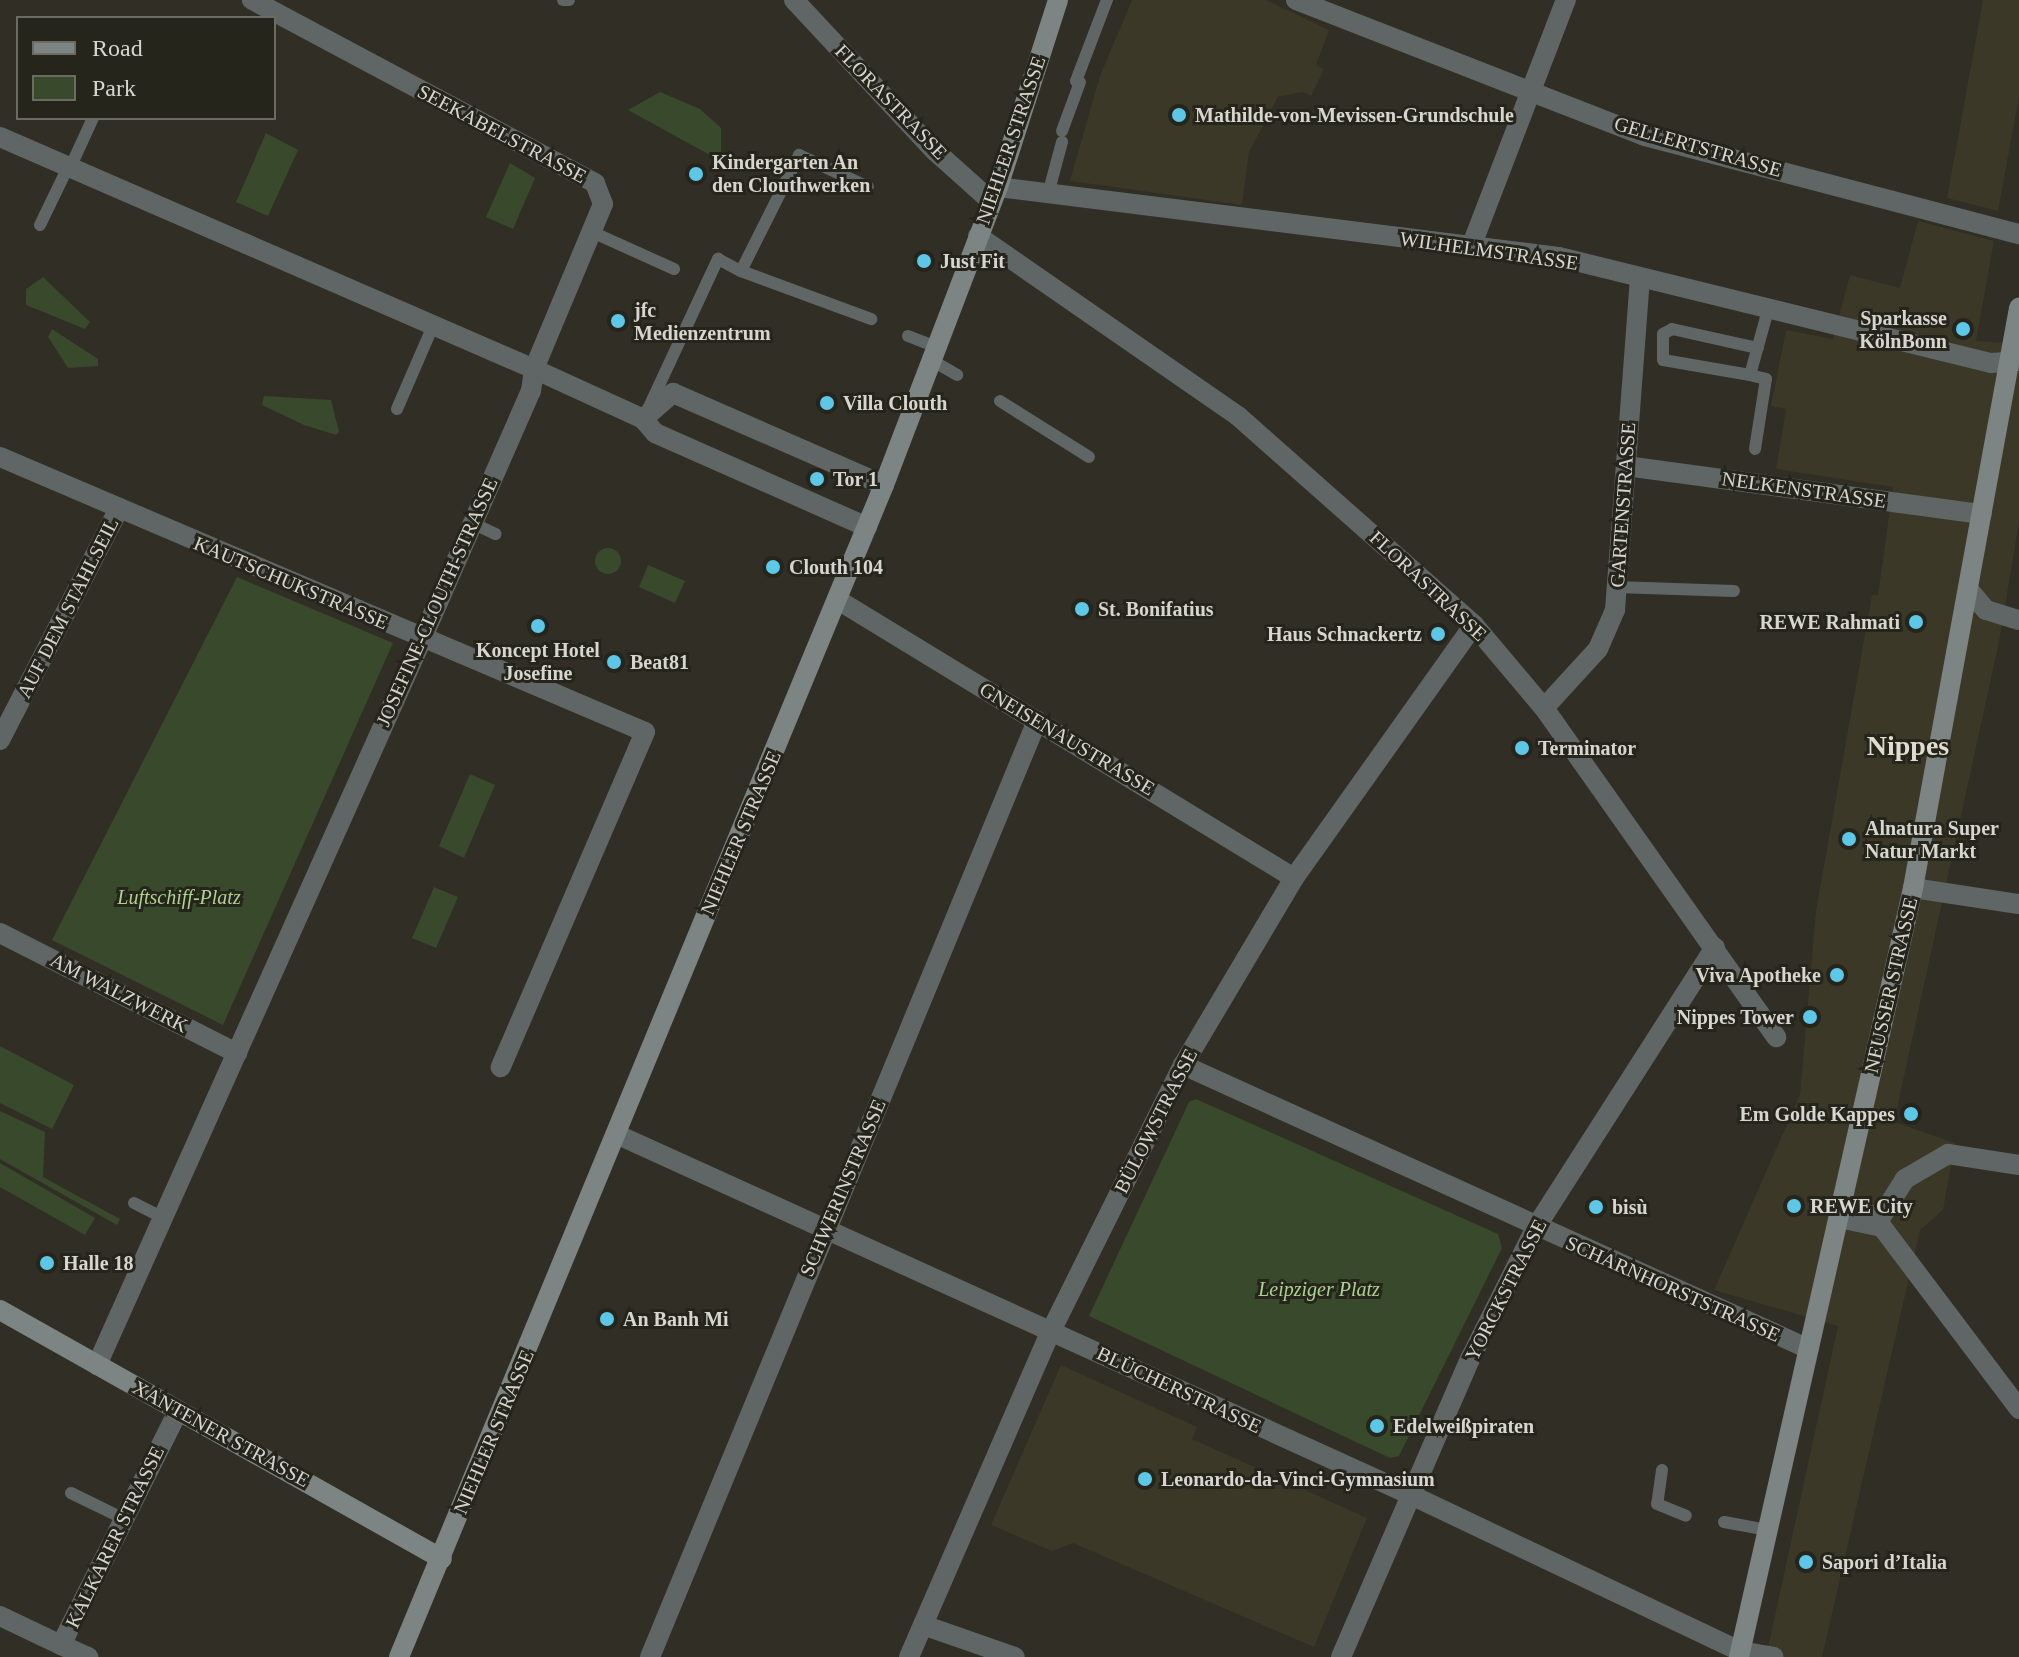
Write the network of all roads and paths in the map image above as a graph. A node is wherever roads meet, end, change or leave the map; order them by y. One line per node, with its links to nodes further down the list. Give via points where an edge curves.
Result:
1 (252, 0): 17 (street, SEEKABELSTRASSE, via 595,183 603,204)
2 (563, 0): 3 (lane)
3 (569, 0)
4 (794, 0): 14 (street, FLORASTRASSE, via 935,151)
5 (1058, 0): 14 (street, NIEHLER STRASSE)
6 (1107, 0): 15 (lane)
7 (1296, 0): 9 (street, GELLERTSTRASSE)
8 (1566, 0): 9 (street)
9 (1530, 92): 18 (street, GELLERTSTRASSE, via 1645,136); 20 (street)
10 (92, 120): 12 (lane)
11 (0, 137): 12 (street)
12 (69, 168): 16 (lane); 27 (street)
13 (868, 187): 22 (lane, via 799,155)
14 (994, 194): 15 (street, WILHELMSTRASSE); 19 (street, NIEHLER STRASSE)
15 (1048, 194): 20 (street, WILHELMSTRASSE)
16 (40, 225)
17 (592, 232): 21 (lane); 32 (street, SEEKABELSTRASSE)
18 (2019, 234)
19 (978, 236): 30 (street, NIEHLER STRASSE); 53 (street, FLORASTRASSE, via 1238,416)
20 (1471, 247): 23 (street, WILHELMSTRASSE, via 1559,257)
21 (674, 269)
22 (741, 271): 26 (lane); 37 (lane, via 718,259)
23 (1640, 278): 25 (street, WILHELMSTRASSE); 41 (street, GARTENSTRASSE)
24 (2019, 308): 31 (street, NEUSSER STRASSE)
25 (1768, 310): 29 (lane); 31 (street, WILHELMSTRASSE, via 1991,363)
26 (871, 319)
27 (433, 326): 32 (street); 36 (lane)
28 (908, 336): 30 (lane)
29 (1758, 348): 34 (lane); 34 (lane, via 1672,329 1663,334 1663,360)
30 (936, 354): 33 (lane); 42 (street, NIEHLER STRASSE)
31 (2014, 362): 44 (street, NEUSSER STRASSE)
32 (534, 369): 37 (street); 45 (street, JOSEFINE-CLOUTH-STRASSE, via 531,391)
33 (957, 375)
34 (1750, 375): 38 (lane, via 1766,379)
35 (1000, 401): 40 (lane)
36 (397, 409)
37 (643, 419): 42 (street, via 673,393); 46 (street, via 655,433)
38 (1755, 449)
39 (0, 457): 43 (street, KAUTSCHUKSTRASSE)
40 (1089, 457)
41 (1626, 466): 44 (street, NELKENSTRASSE); 48 (street, GARTENSTRASSE)
42 (884, 485): 46 (street, NIEHLER STRASSE)
43 (119, 508): 54 (street, KAUTSCHUKSTRASSE); 55 (street, AUF DEM STAHLSEIL)
44 (1982, 514): 49 (street, NEUSSER STRASSE)
45 (472, 523): 47 (lane); 54 (street, JOSEFINE-CLOUTH-STRASSE)
46 (867, 527): 51 (street, NIEHLER STRASSE)
47 (496, 534)
48 (1616, 587): 50 (lane); 56 (street, GARTENSTRASSE, via 1609,631)
49 (1969, 590): 52 (street, via 1986,610); 60 (street, NEUSSER STRASSE)
50 (1734, 591)
51 (838, 600): 57 (street, GNEISENAUSTRASSE); 68 (street, NIEHLER STRASSE)
52 (2019, 620)
53 (1474, 625): 56 (street, FLORASTRASSE); 59 (street, BÜLOWSTRASSE)
54 (422, 639): 65 (street, JOSEFINE-CLOUTH-STRASSE); 67 (street, KAUTSCHUKSTRASSE, via 645,732)
55 (8, 704): 58 (street, AUF DEM STAHLSEIL)
56 (1544, 708): 63 (street, FLORASTRASSE)
57 (1037, 721): 59 (street, GNEISENAUSTRASSE); 75 (street, SCHWERINSTRASSE)
58 (0, 740)
59 (1294, 878): 66 (street, BÜLOWSTRASSE)
60 (1913, 888): 61 (street); 71 (street, NEUSSER STRASSE)
61 (2019, 904)
62 (0, 933): 65 (street, AM WALZWERK)
63 (1715, 947): 64 (street, FLORASTRASSE); 74 (street, YORCKSTRASSE)
64 (1776, 1037)
65 (237, 1053): 72 (street, JOSEFINE-CLOUTH-STRASSE)
66 (1183, 1065): 74 (street); 77 (street, BÜLOWSTRASSE)
67 (501, 1067)
68 (616, 1134): 75 (street, BLÜCHERSTRASSE); 89 (street, NIEHLER STRASSE)
69 (2019, 1165): 73 (street, via 1948,1154 1905,1179)
70 (134, 1203): 72 (lane)
71 (1840, 1213): 73 (street); 78 (street, NEUSSER STRASSE)
72 (165, 1219): 79 (street, JOSEFINE-CLOUTH-STRASSE)
73 (1882, 1222): 80 (street)
74 (1536, 1227): 78 (street, SCHARNHORSTSTRASSE); 84 (street, YORCKSTRASSE)
75 (826, 1228): 77 (street, BLÜCHERSTRASSE); 96 (street, SCHWERINSTRASSE)
76 (0, 1310): 79 (street, XANTENER STRASSE)
77 (1051, 1331): 84 (street, BLÜCHERSTRASSE); 91 (street, BÜLOWSTRASSE)
78 (1809, 1349): 88 (street, NEUSSER STRASSE)
79 (97, 1365): 81 (street, XANTENER STRASSE)
80 (2019, 1409)
81 (178, 1411): 86 (street, KALKARER STRASSE); 89 (street, XANTENER STRASSE)
82 (1662, 1470): 85 (lane, via 1657,1504)
83 (71, 1493): 86 (lane)
84 (1409, 1494): 93 (street, BLÜCHERSTRASSE); 99 (street, YORCKSTRASSE)
85 (1686, 1516)
86 (124, 1519): 92 (street, KALKARER STRASSE)
87 (1724, 1522): 88 (lane)
88 (1768, 1530): 93 (street, NEUSSER STRASSE)
89 (442, 1559): 95 (street, NIEHLER STRASSE)
90 (0, 1616): 92 (street, KALKARER STRASSE)
91 (923, 1625): 97 (street, BÜLOWSTRASSE); 98 (street)
92 (61, 1645): 94 (street)
93 (1739, 1654): 100 (street, BLÜCHERSTRASSE)
94 (88, 1657)
95 (399, 1657)
96 (650, 1657)
97 (909, 1657)
98 (1015, 1657)
99 (1341, 1657)
100 (1773, 1657)

